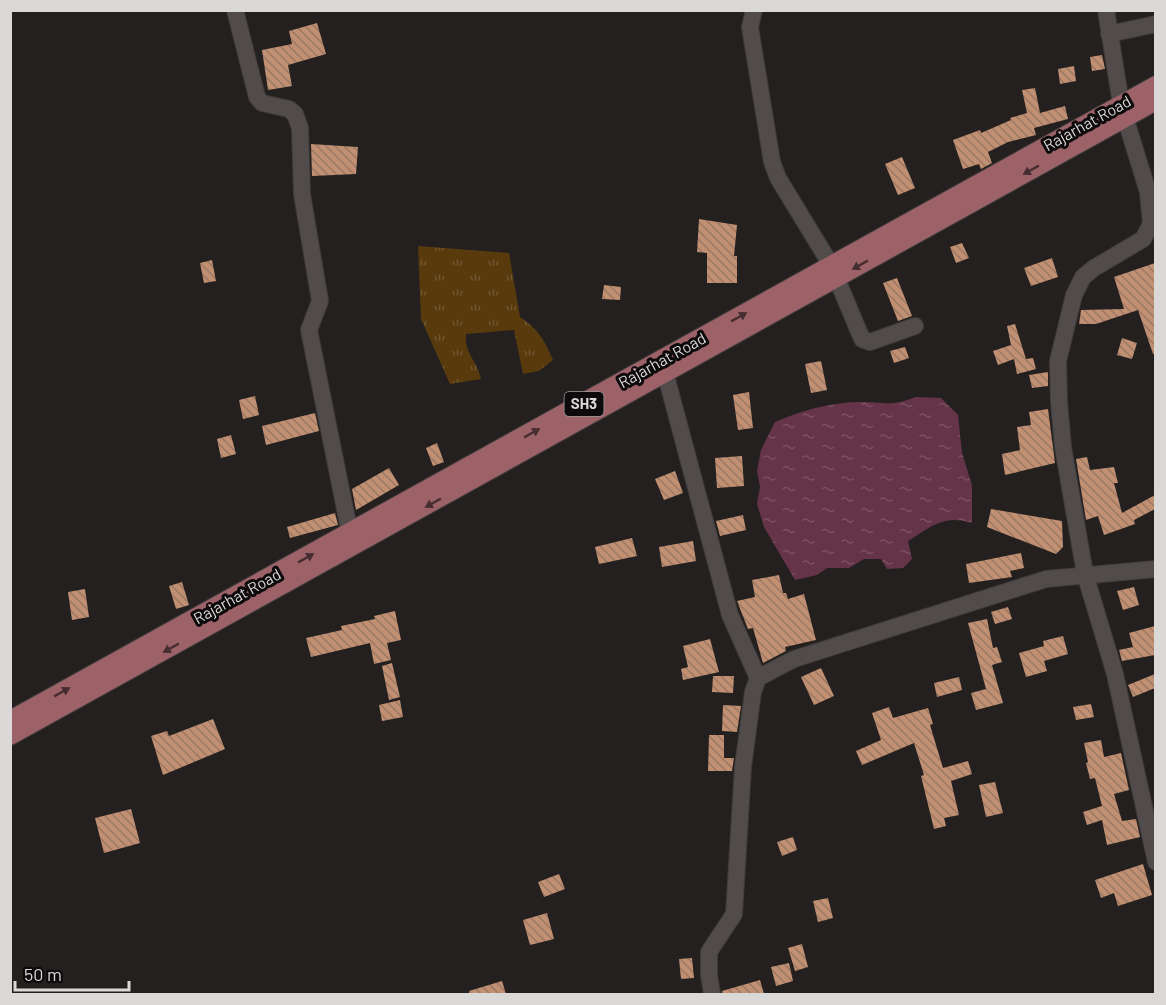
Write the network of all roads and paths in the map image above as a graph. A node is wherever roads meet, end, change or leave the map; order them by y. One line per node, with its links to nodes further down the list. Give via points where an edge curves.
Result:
1 (235, 10): 11 (street, via 257,97 262,103 289,109 300,128 302,194 320,301 309,330)
2 (754, 10): 8 (street, via 750,27 772,162)
3 (1107, 22): 4 (street); 7 (street)
4 (1155, 24)
5 (1155, 85): 7 (main road, Rajarhat Road / SH3)
6 (1155, 101): 7 (main road, Rajarhat Road / SH3)
7 (1123, 111): 8 (main road, Rajarhat Road / SH3); 13 (street, via 1148,192 1151,224 1143,239 1083,277 1074,295 1058,361 1063,447)
8 (833, 272): 9 (street, via 865,342); 10 (main road, Rajarhat Road / SH3)
9 (915, 326)
10 (663, 367): 11 (main road, Rajarhat Road / SH3, one-way to 10); 14 (street, via 730,615); 16 (main road, Rajarhat Road / SH3, one-way to 16)
11 (350, 534): 15 (main road, Rajarhat Road / SH3, one-way to 11)
12 (1155, 569): 13 (street)
13 (1085, 574): 14 (street, via 1046,579 794,659); 17 (street, via 1115,674)
14 (758, 678): 18 (street, via 743,766 734,914 709,952)
15 (10, 720)
16 (10, 736)
17 (1155, 862)
18 (712, 994)

